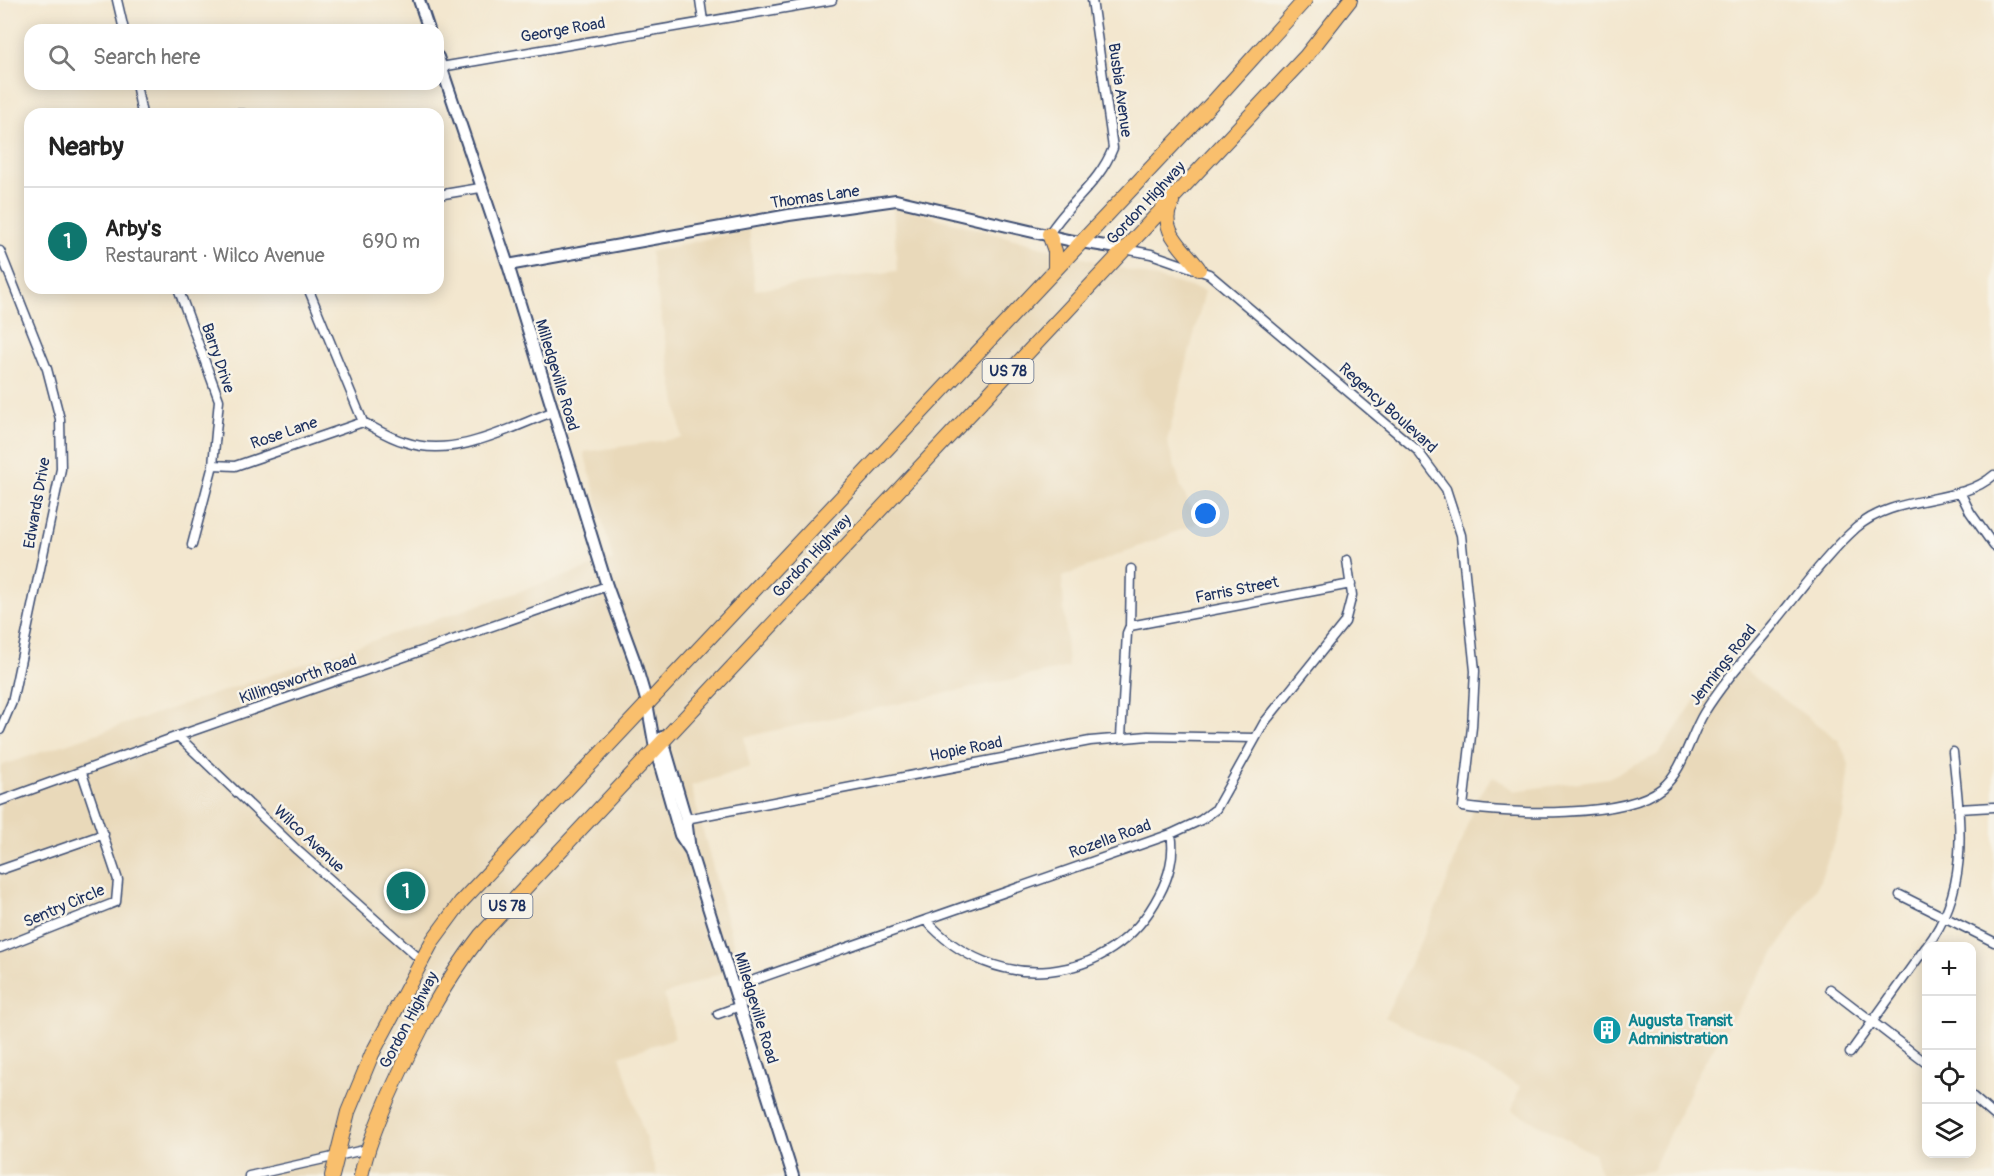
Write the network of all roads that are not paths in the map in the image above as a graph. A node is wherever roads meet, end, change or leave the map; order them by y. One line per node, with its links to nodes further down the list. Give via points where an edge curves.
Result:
1 (117, 0): 9 (street)
2 (419, 0): 10 (street)
3 (700, 0): 8 (street)
4 (832, 0): 8 (street, George Road)
5 (1092, 0): 18 (street, Busbia Avenue, via 1113,148 1105,169)
6 (1305, 0): 19 (highway, Gordon Highway / US 78)
7 (1350, 0): 16 (highway, Gordon Highway / US 78, via 1305,56)
8 (703, 21): 11 (street, George Road)
9 (123, 24)
10 (427, 24)
11 (444, 61)
12 (444, 75): 15 (street, Milledgeville Road)
13 (137, 90): 14 (street)
14 (141, 108)
15 (480, 188): 17 (street); 22 (street, Milledgeville Road)
16 (1177, 193): 20 (highway, Gordon Highway / US 78); 24 (highway, via 1167,211 1168,226)
17 (444, 194)
18 (1049, 234): 19 (street, Thomas Lane); 22 (street, Thomas Lane, via 896,200); 23 (highway, via 1055,251)
19 (1081, 242): 20 (street, Thomas Lane); 23 (highway, Gordon Highway / US 78)
20 (1124, 249): 24 (street, Regency Boulevard); 44 (highway, Gordon Highway / US 78)
21 (0, 251): 40 (street, Edwards Drive, via 47,369 60,419 62,469 12,702)
22 (508, 265): 27 (street, Milledgeville Road)
23 (1055, 269): 39 (highway, Gordon Highway / US 78)
24 (1199, 269): 48 (street, Regency Boulevard, via 1417,450 1446,489 1461,534 1475,671)
25 (180, 294): 29 (street, Barry Drive, via 219,400)
26 (310, 294): 28 (street)
27 (552, 412): 28 (street, via 477,441 439,448 405,442); 37 (street, Milledgeville Road)
28 (363, 422): 29 (street, Rose Lane, via 235,466)
29 (213, 465): 32 (street, Barry Drive)
30 (1994, 475): 31 (street, Jennings Road, via 1981,486)
31 (1960, 492): 33 (street); 48 (street, Jennings Road, via 1881,513 1864,521 1836,547 1720,689 1689,739 1673,775 1656,792 1621,805 1550,812)
32 (192, 545)
33 (1994, 546)
34 (1347, 560): 36 (street, Rozella Road)
35 (1131, 569): 38 (street)
36 (1351, 584): 38 (street, Farris Street); 43 (street, Rozella Road, via 1351,605 1345,622)
37 (607, 586): 39 (street, Milledgeville Road); 41 (street, Killingsworth Road)
38 (1130, 626): 42 (street)
39 (647, 703): 44 (street, Milledgeville Road); 63 (highway, Gordon Highway / US 78, via 461,902)
40 (0, 730)
41 (178, 736): 46 (street, Killingsworth Road); 63 (street, Wilco Avenue, via 297,850)
42 (1121, 737): 43 (street, Hopie Road); 51 (street, Hopie Road)
43 (1254, 738): 53 (street, Rozella Road, via 1216,809)
44 (659, 743): 51 (street, Milledgeville Road); 54 (street, Milledgeville Road, via 680,835); 73 (highway, Gordon Highway / US 78, via 501,912 452,973 413,1041)
45 (1953, 752): 50 (street)
46 (82, 773): 47 (street, Killingsworth Road); 52 (street, Sentry Circle)
47 (0, 801)
48 (1463, 807)
49 (1994, 807): 50 (street)
50 (1958, 809): 57 (street, via 1959,864)
51 (686, 819): 54 (street, Milledgeville Road)
52 (104, 834): 55 (street); 61 (street, Sentry Circle, via 118,880 116,902)
53 (1171, 834): 58 (street, Rozella Road); 58 (street, via 1172,854 1166,880 1141,924 1113,947 1072,968 1036,973 989,964 954,946)
54 (690, 850): 64 (street, Milledgeville Road)
55 (0, 870)
56 (1900, 895): 57 (street)
57 (1947, 917): 59 (street); 60 (street)
58 (926, 920): 64 (street, Rozella Road)
59 (1930, 942)
60 (1994, 942)
61 (0, 948)
62 (1922, 954): 68 (street)
63 (422, 961): 74 (highway, Gordon Highway / US 78, via 372,1054 348,1112)
64 (734, 987): 66 (street, Milledgeville Road)
65 (1830, 989): 68 (street)
66 (740, 1006): 67 (street); 78 (street, Milledgeville Road)
67 (718, 1014)
68 (1872, 1022): 69 (street); 70 (street)
69 (1850, 1053)
70 (1922, 1060)
71 (1976, 1100): 72 (street)
72 (1994, 1115)
73 (368, 1149): 74 (street); 77 (highway, Gordon Highway / US 78)
74 (337, 1155): 75 (street); 76 (highway, Gordon Highway / US 78)
75 (249, 1176)
76 (332, 1176)
77 (361, 1176)
78 (794, 1176)

